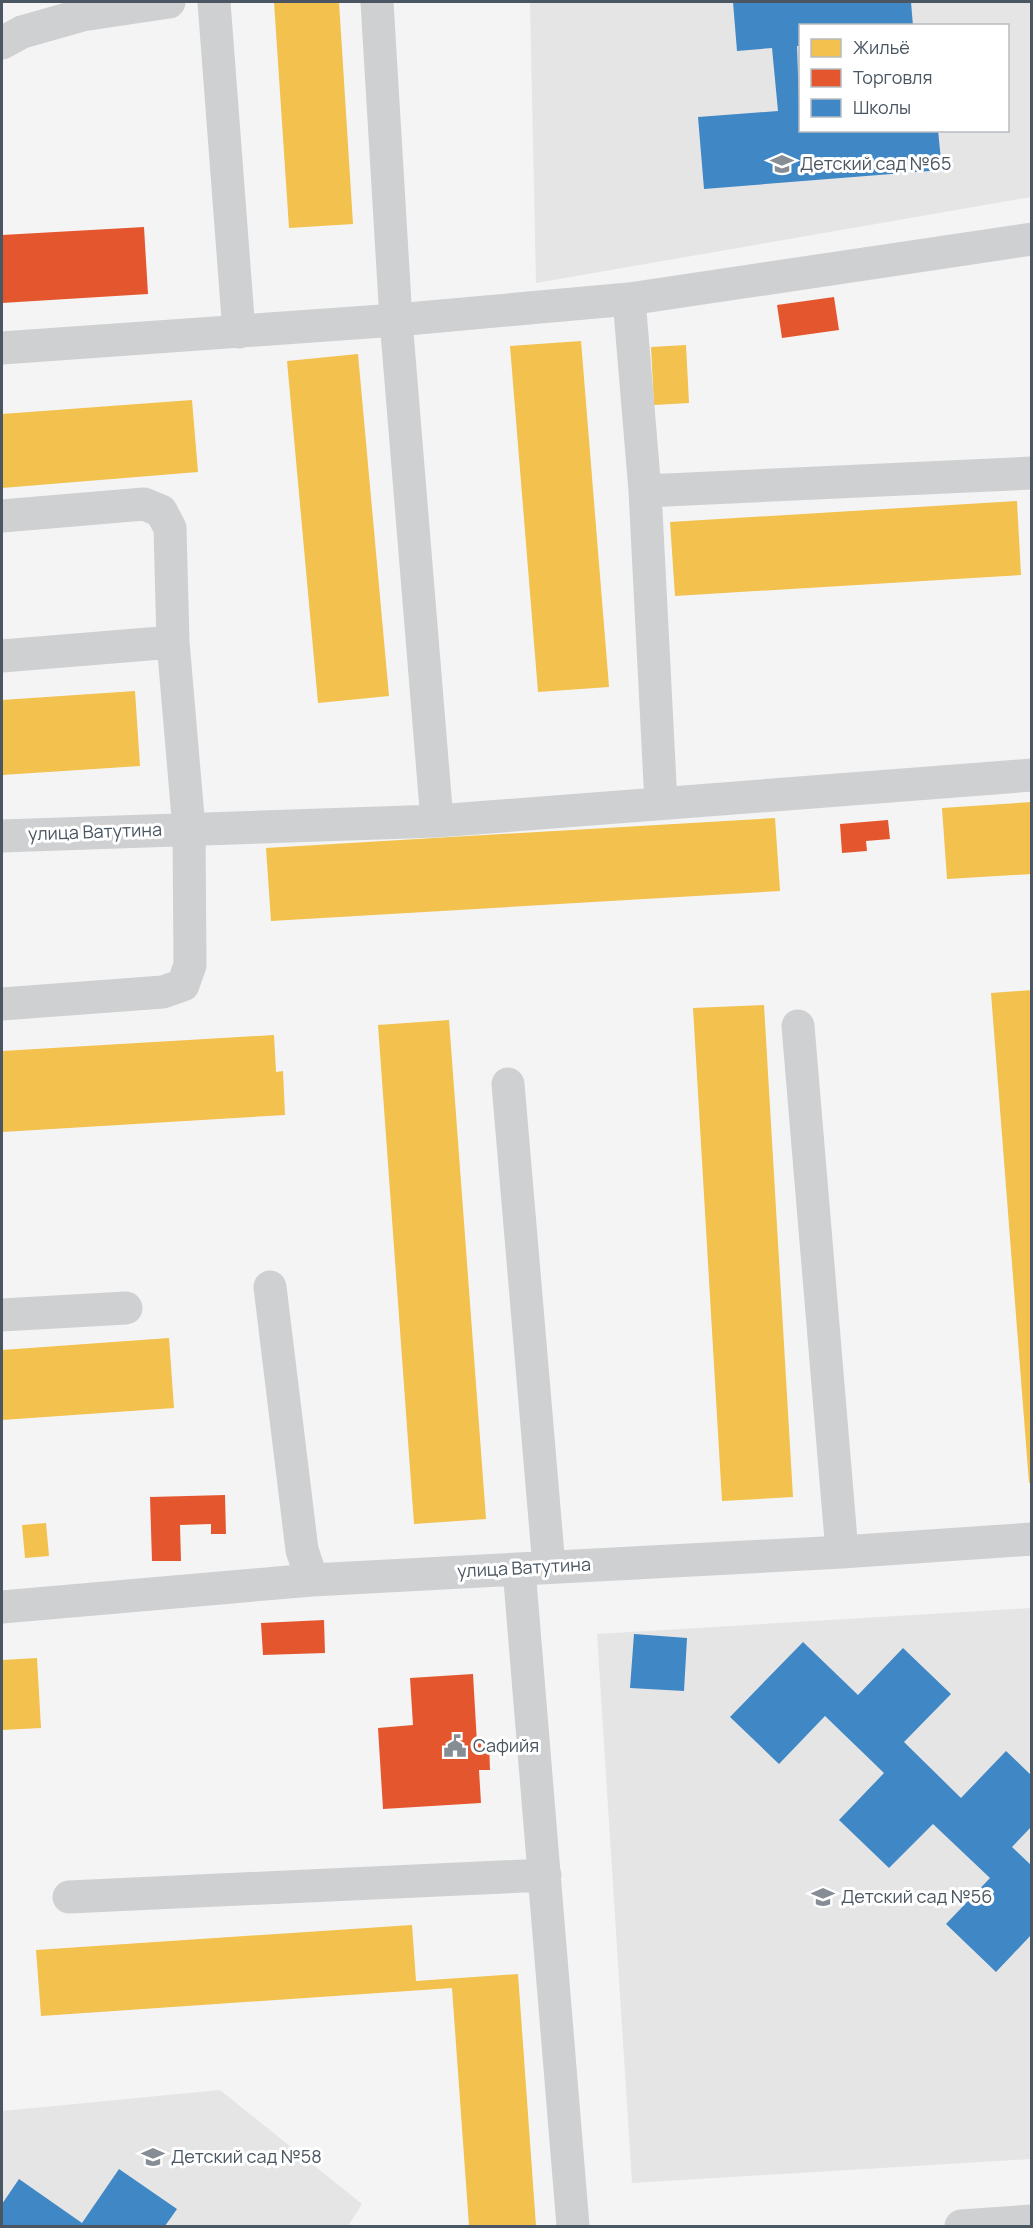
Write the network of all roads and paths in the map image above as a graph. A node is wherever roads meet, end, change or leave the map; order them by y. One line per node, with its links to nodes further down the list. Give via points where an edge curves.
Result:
1 (169, 2): 4 (street, via 82,15 22,32)
2 (214, 2): 8 (street)
3 (377, 2): 7 (street)
4 (2, 43)
5 (1032, 239): 6 (street)
6 (629, 298): 7 (street); 11 (street)
7 (396, 320): 8 (street); 17 (street)
8 (239, 332): 9 (street)
9 (2, 348)
10 (1032, 473): 11 (street)
11 (645, 491): 16 (street)
12 (2, 516): 13 (street, via 144,504 160,511 170,528)
13 (173, 642): 14 (street); 18 (street)
14 (2, 656)
15 (1032, 775): 16 (street, улица Ватутина)
16 (661, 803): 17 (street, улица Ватутина)
17 (436, 821): 18 (street, улица Ватутина)
18 (189, 829): 19 (street, улица Ватутина); 20 (street, via 190,965 183,985 163,992)
19 (2, 836)
20 (2, 1004)
21 (798, 1026): 27 (street)
22 (508, 1084): 28 (street)
23 (270, 1287): 29 (street, via 302,1550)
24 (126, 1308): 25 (street)
25 (2, 1315)
26 (1032, 1539): 27 (street, улица Ватутина)
27 (842, 1552): 28 (street, улица Ватутина)
28 (534, 1568): 29 (street, улица Ватутина); 31 (street)
29 (312, 1580): 30 (street, улица Ватутина)
30 (2, 1607)
31 (545, 1875): 32 (street); 34 (street)
32 (69, 1897)
33 (1032, 2221): 35 (street)
34 (573, 2226)
35 (961, 2226)

